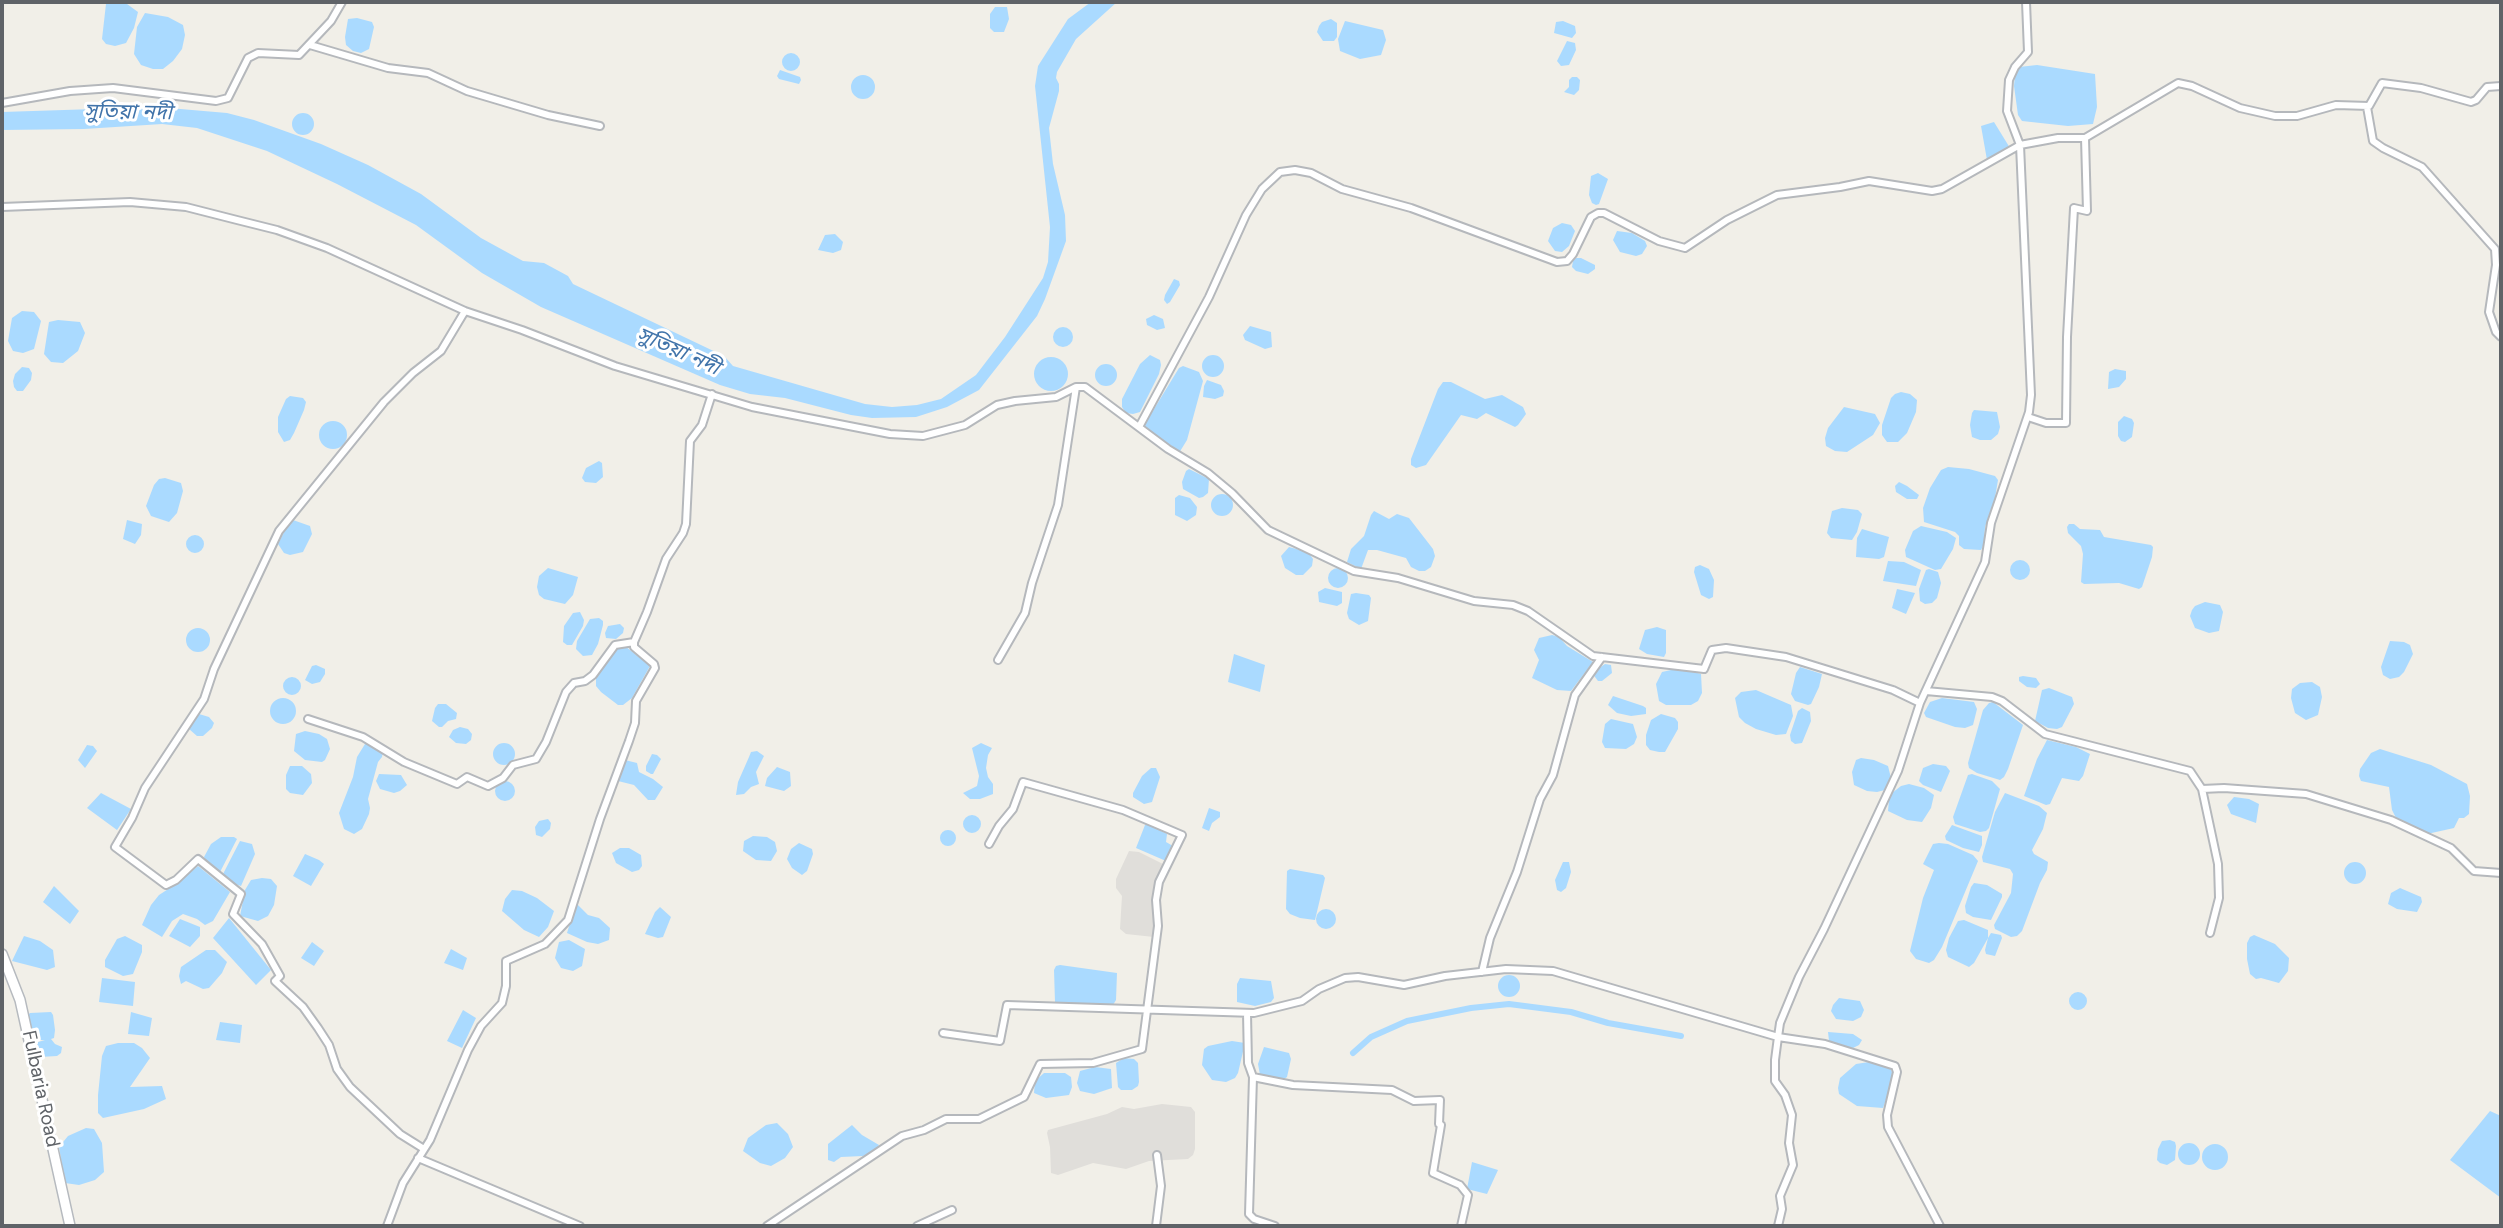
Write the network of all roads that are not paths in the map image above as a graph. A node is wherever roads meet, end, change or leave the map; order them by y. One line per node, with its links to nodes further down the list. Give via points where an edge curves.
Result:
1 (342, 2): 3 (street)
2 (2026, 2): 9 (street, via 2028,52 2009,80 2007,111)
3 (310, 45): 5 (street, via 299,55 252,54 228,98 216,101 113,88); 7 (street, via 388,68 428,73 467,91)
4 (2501, 86): 6 (street, via 2487,87 2471,102 2382,83)
5 (2, 103)
6 (2367, 107): 8 (street, via 2336,105 2297,116 2275,116 2240,108 2178,83); 12 (street, via 2373,141 2422,167 2495,249 2489,312)
7 (600, 125)
8 (2085, 138): 9 (street); 15 (street, via 2087,211 2074,208 2066,424)
9 (2020, 145): 15 (street, via 2031,395); 16 (street, via 1942,189 1869,181 1777,195 1685,248 1598,213 1591,217 1573,254 1567,261 1557,262 1411,208 1342,189 1311,173 1280,172 1262,189 1246,215 1209,297)
10 (2, 206): 11 (street, via 130,202 186,207 327,248)
11 (465, 311): 14 (street, via 615,366); 34 (street, via 440,351 384,402 279,531 204,699 145,788 115,848 166,885 198,859 241,894 233,914 262,944 280,976 275,981 318,1028 349,1087 400,1134)
12 (2501, 337)
13 (1076, 387): 14 (street, via 1056,397 998,405 965,425 923,436 890,434 752,407); 16 (street, via 1084,387); 19 (street, via 1058,505 1025,613)
14 (712, 394): 17 (street, via 702,425 690,441 686,524 666,559)
15 (2028, 417): 20 (street, via 1991,523 1985,562)
16 (1139, 427): 18 (street, via 1208,473 1268,530 1354,571 1398,578 1474,601 1513,605 1593,656)
17 (634, 642): 22 (street, via 615,645 593,675 566,692 536,759 513,765 488,786 467,777 457,783 404,762 363,737); 34 (street, via 655,668 636,701 635,723 568,920 545,944 506,961 502,1003 481,1026)
18 (1602, 657): 21 (street, via 1704,669 1712,650 1726,648 1786,657 1893,690); 28 (street, via 1575,695 1553,775 1540,799)
19 (998, 660)
20 (1926, 691): 21 (street); 23 (street, via 1992,697 2045,734 2190,771)
21 (1920, 703): 32 (street, via 1898,771 1800,977)
22 (307, 719)
23 (2202, 789): 25 (street, via 2306,794 2391,820 2451,848 2473,872); 26 (street, via 2218,864 2219,898)
24 (989, 844): 29 (street, via 1013,809 1023,782 1123,810 1182,835 1159,882)
25 (2501, 873)
26 (2210, 933)
27 (2, 954): 38 (main road, Fulbaria Road, via 20,1000)
28 (1482, 972): 30 (street, via 1404,985 1345,978 1302,1001); 32 (street, via 1553,971)
29 (1146, 1010): 30 (street); 31 (street, via 1007,1005 1000,1041); 41 (street, via 1142,1049 1093,1063 1040,1064 1024,1097 979,1119 946,1118 902,1136)
30 (1247, 1013): 33 (street, via 1248,1063)
31 (943, 1033)
32 (1778, 1037): 46 (street, via 1776,1081 1792,1115 1789,1143 1793,1165 1780,1196 1783,1209); 47 (street, via 1825,1044 1895,1066 1888,1127)
33 (1253, 1077): 44 (street, via 1249,1214); 45 (street, via 1293,1085 1392,1090 1414,1101 1440,1100 1433,1173 1460,1185 1468,1195)
34 (424, 1149): 36 (street)
35 (1157, 1155): 43 (street, via 1161,1186)
36 (418, 1158): 39 (street); 40 (street)
37 (951, 1210): 42 (street)
38 (69, 1226)
39 (387, 1226)
40 (580, 1226)
41 (767, 1226)
42 (917, 1226)
43 (1156, 1226)
44 (1275, 1226)
45 (1461, 1226)
46 (1778, 1226)
47 (1940, 1226)

